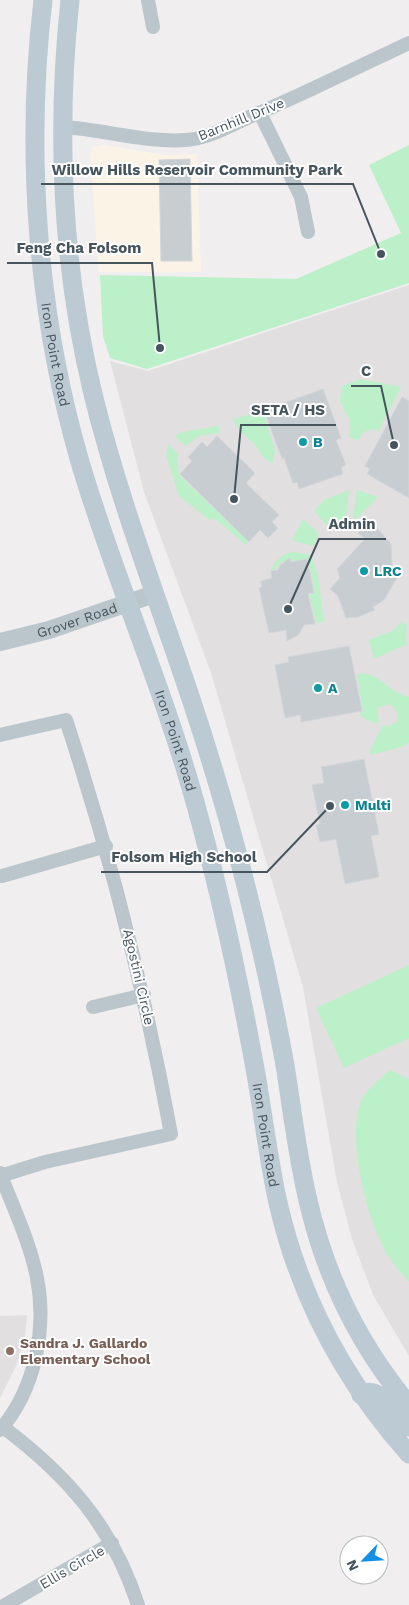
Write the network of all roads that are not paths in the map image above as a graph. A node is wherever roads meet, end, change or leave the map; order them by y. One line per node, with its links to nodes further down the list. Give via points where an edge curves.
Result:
1 (43, 0): 11 (main road, Iron Point Road, via 35,126 45,290 70,425)
2 (50, 0): 8 (main road, Iron Point Road, via 55,18 50,108 55,123)
3 (70, 0): 8 (main road, Iron Point Road, via 63,61)
4 (148, 0): 5 (street)
5 (154, 26)
6 (409, 43): 7 (street, Barnhill Drive)
7 (260, 113): 8 (street, Barnhill Drive, via 188,140 155,140); 9 (street, via 301,197)
8 (62, 126): 10 (main road, Iron Point Road, via 72,273 92,390 121,497)
9 (308, 232)
10 (154, 594): 11 (street, Grover Road); 20 (main road, Iron Point Road, via 192,703 245,882 276,1019 305,1185 327,1266 354,1326)
11 (129, 604): 12 (street, Grover Road); 19 (main road, Iron Point Road, via 168,712 195,802 248,1029 278,1204 288,1240 314,1311 344,1369)
12 (0, 642)
13 (0, 735): 14 (street, Agostini Circle, via 66,720)
14 (106, 846): 15 (street); 16 (street, Agostini Circle)
15 (2, 876)
16 (144, 995): 17 (street); 18 (street, Agostini Circle, via 170,1134)
17 (93, 1007)
18 (0, 1175): 22 (street, via 32,1259 40,1317 30,1375)
19 (362, 1395): 21 (main road, via 368,1392 378,1394); 23 (main road, Iron Point Road)
20 (409, 1405)
21 (409, 1427)
22 (1, 1428): 24 (street, via 43,1458 67,1482)
23 (409, 1454)
24 (112, 1544): 25 (street, Ellis Circle); 26 (street)
25 (5, 1605)
26 (138, 1605)

